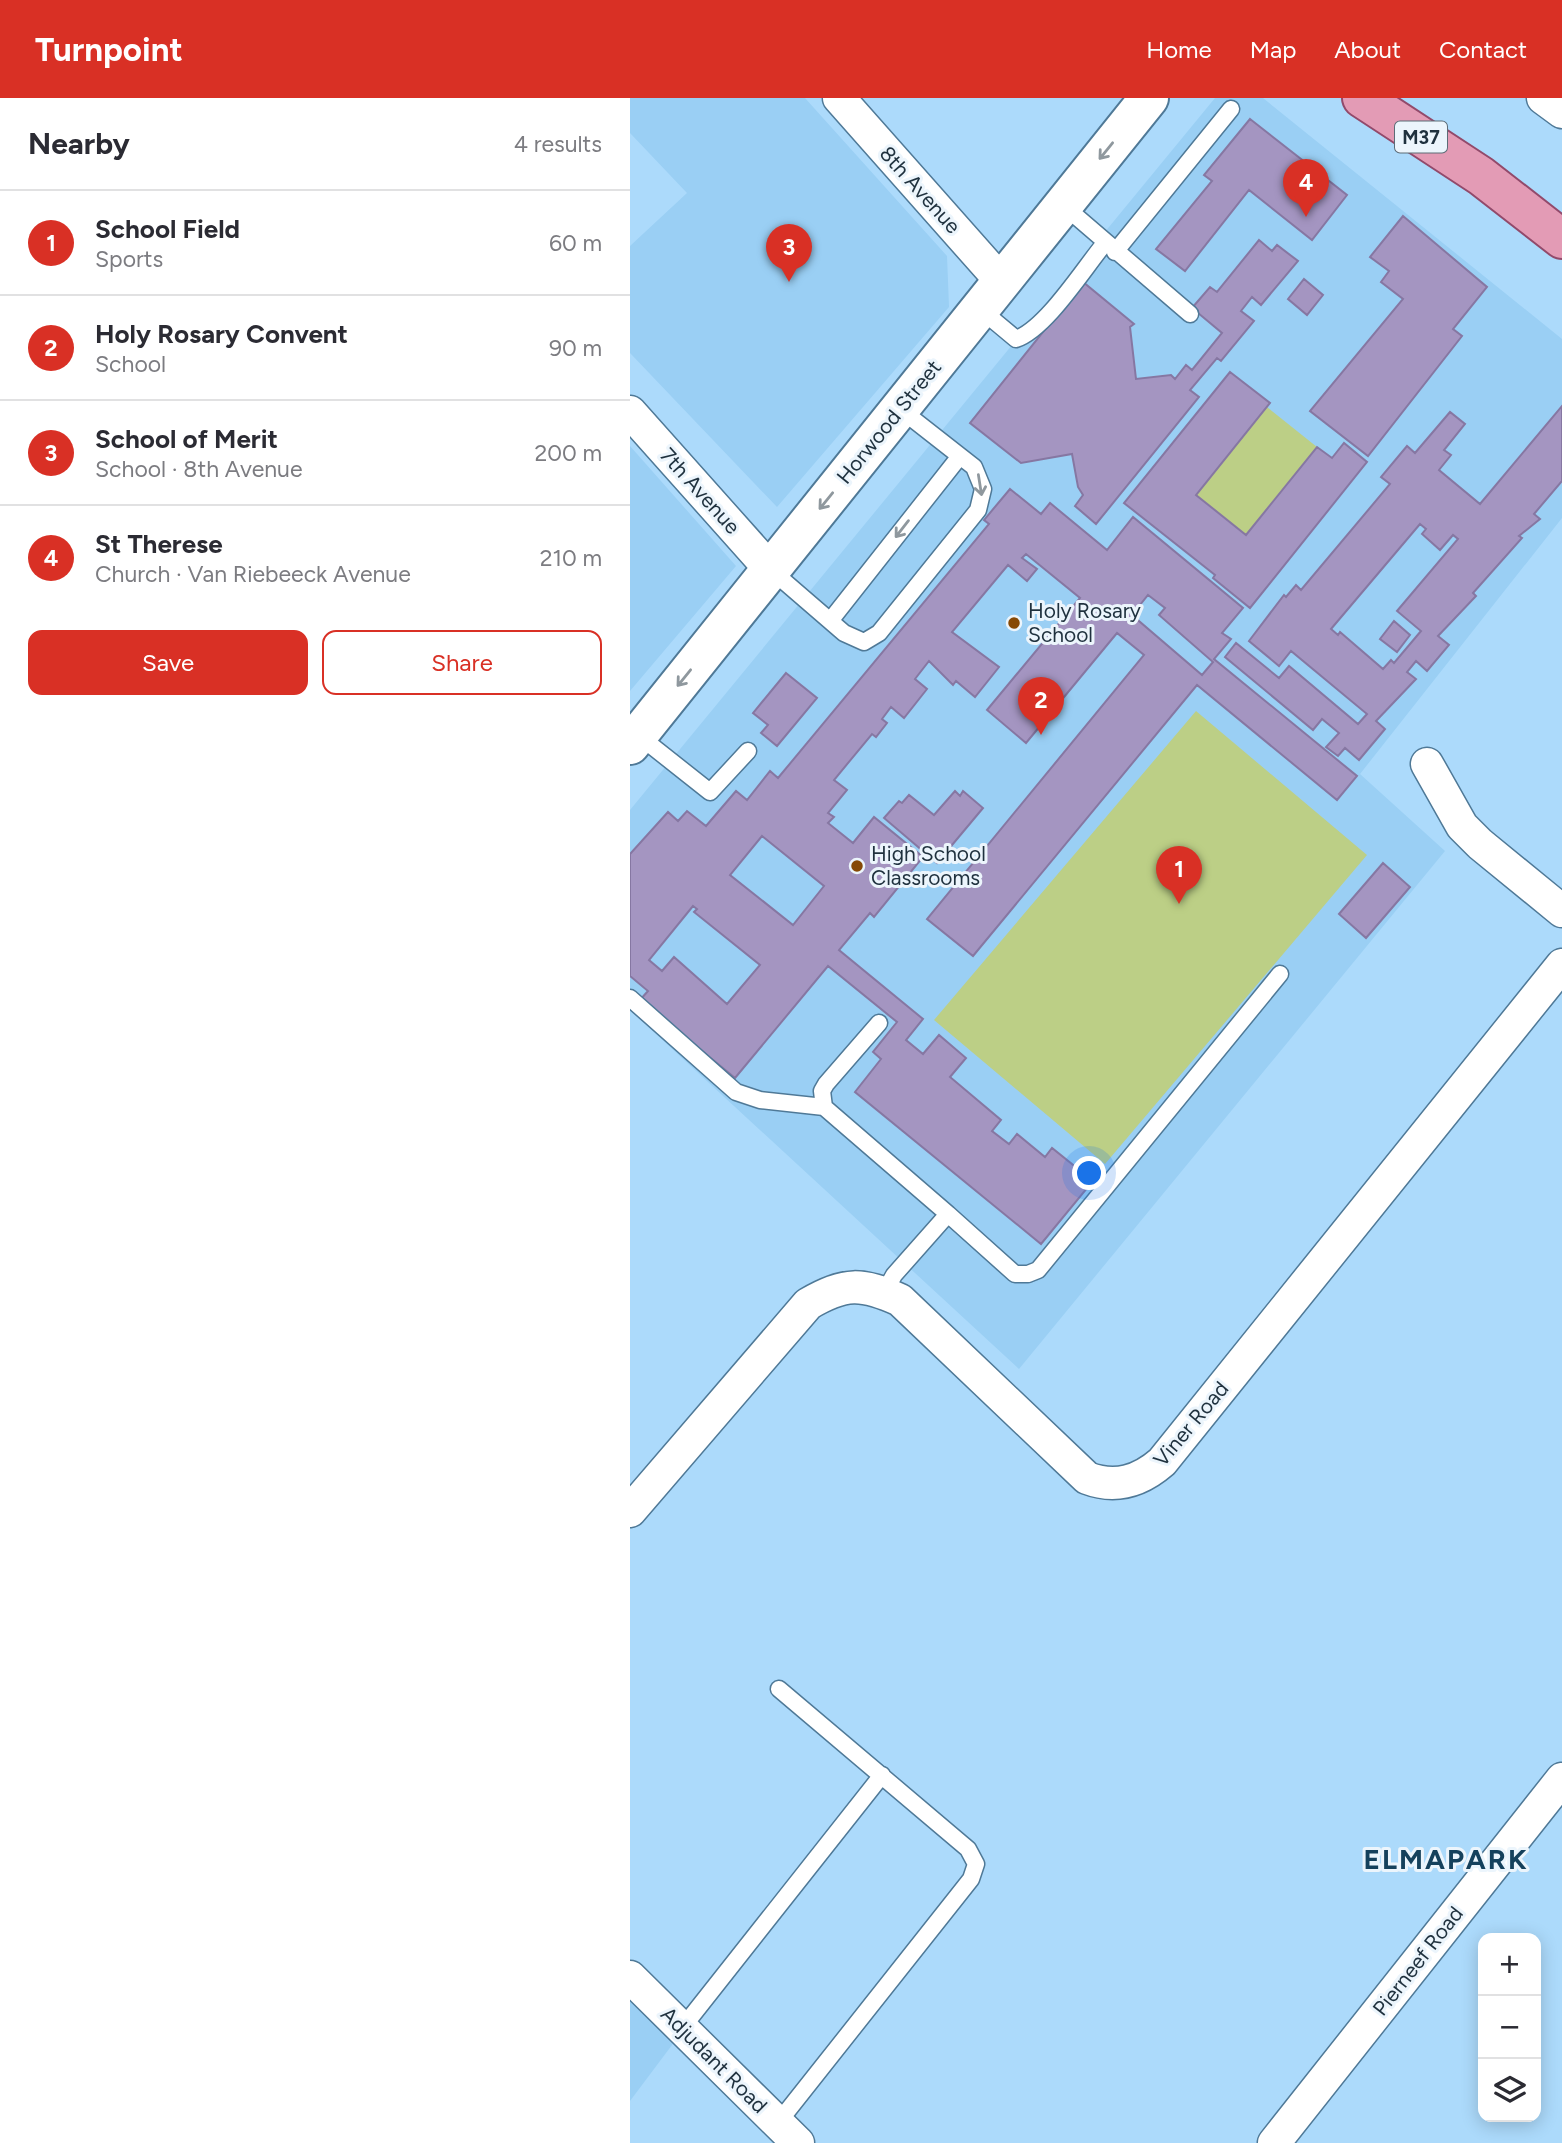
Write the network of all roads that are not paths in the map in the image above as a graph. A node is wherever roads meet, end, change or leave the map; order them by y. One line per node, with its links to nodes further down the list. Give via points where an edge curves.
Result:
1 (839, 98): 12 (street, 8th Avenue)
2 (1149, 98): 9 (main road, Horwood Street, one-way to 9)
3 (1362, 98): 8 (main road, M37)
4 (1398, 98): 8 (main road, M37)
5 (1543, 98): 7 (street)
6 (1231, 109): 11 (lane)
7 (1562, 112)
8 (1481, 176): 10 (main road, M37)
9 (1063, 205): 11 (lane); 12 (main road, Horwood Street)
10 (1562, 239)
11 (1110, 247): 12 (lane, via 1025,336 1016,339 1008,335); 13 (lane)
12 (991, 295): 14 (main road, Horwood Street)
13 (1190, 314)
14 (900, 409): 16 (lane); 17 (main road, Horwood Street, one-way to 17)
15 (630, 412): 17 (street, 7th Avenue)
16 (960, 456): 18 (lane, one-way to 18); 18 (lane, one-way to 18, via 981,480 978,510 879,633 864,642)
17 (771, 570): 18 (lane); 19 (main road, Horwood Street, one-way to 19)
18 (830, 621)
19 (634, 740): 20 (lane, via 710,792)
20 (748, 751)
21 (1427, 764): 22 (street, via 1462,825)
22 (1562, 911)
23 (1562, 965): 29 (street, Viner Road, via 1162,1462 1145,1476 1103,1484 1087,1478 900,1300)
24 (1280, 974): 28 (lane, via 1038,1270 1015,1274)
25 (630, 998): 27 (lane, via 736,1092 761,1100)
26 (879, 1023): 27 (lane, via 826,1084)
27 (824, 1107): 28 (lane)
28 (948, 1214): 29 (lane, via 894,1275)
29 (884, 1293): 30 (street, Viner Road, via 850,1287 808,1304)
30 (630, 1511)
31 (779, 1689): 32 (lane)
32 (882, 1774): 35 (lane); 36 (lane, via 968,1849 976,1864 971,1879)
33 (1562, 1779): 37 (street, Pierneef Road)
34 (630, 1977): 35 (street, Adjudant Road)
35 (683, 2027): 36 (street, Adjudant Road)
36 (779, 2137)
37 (1274, 2143)

